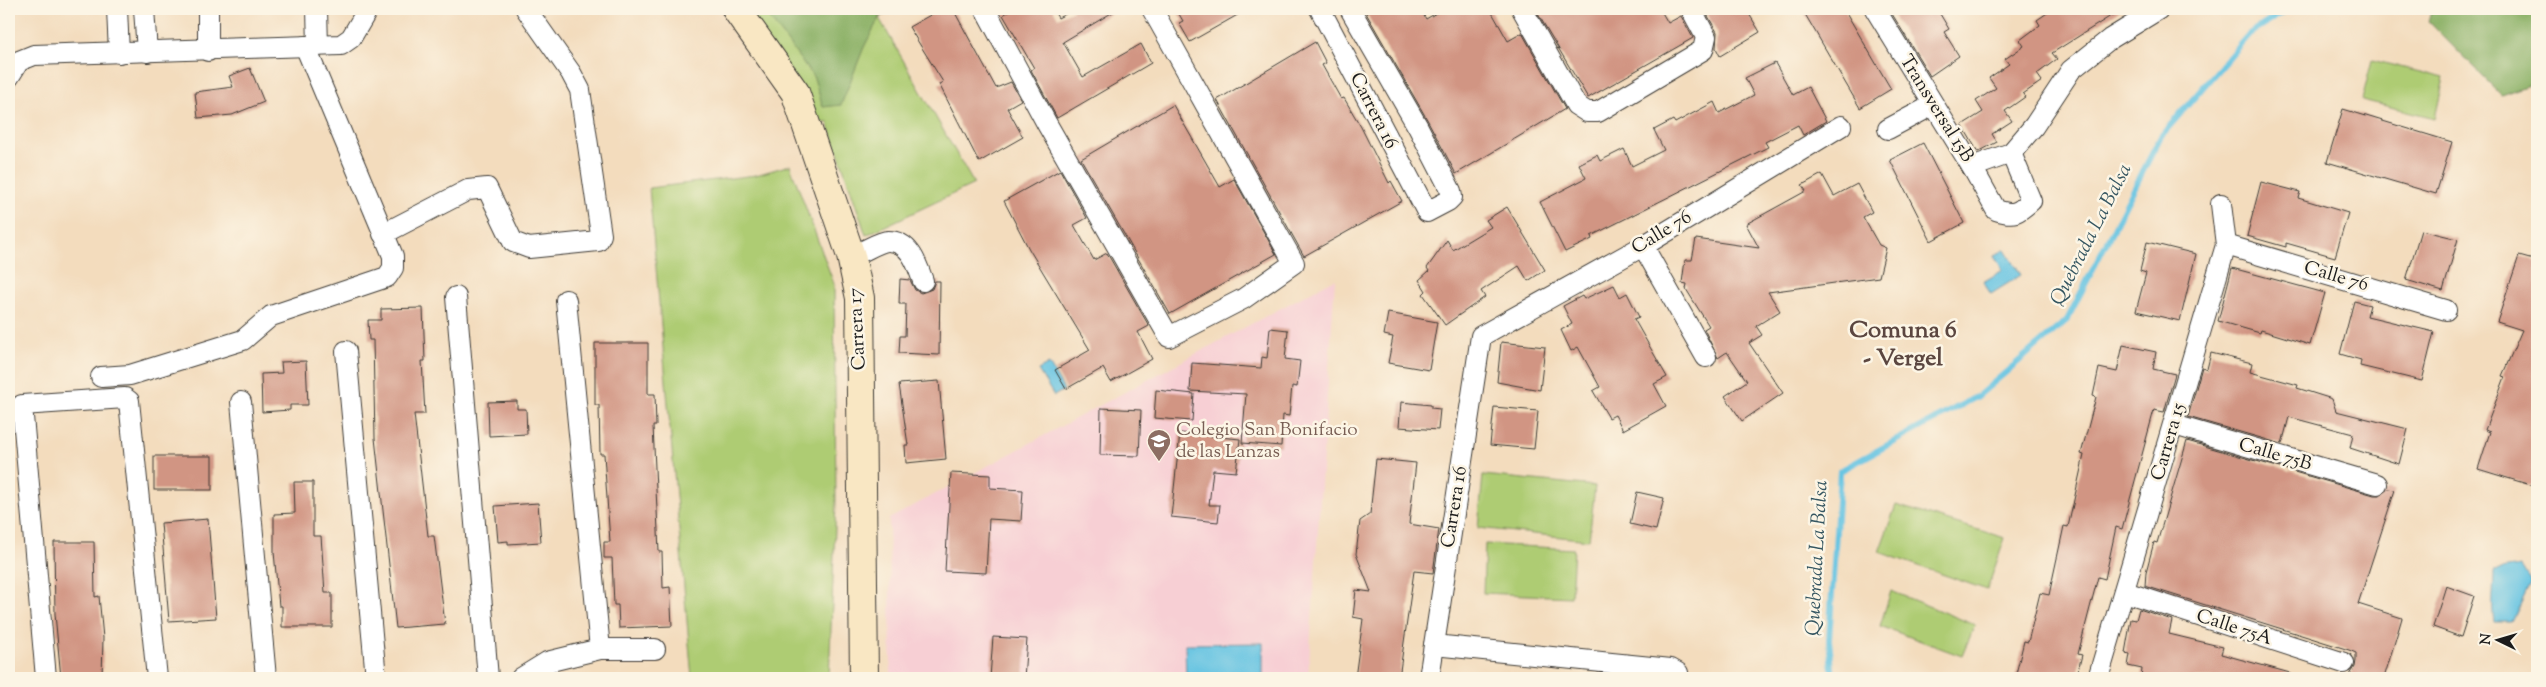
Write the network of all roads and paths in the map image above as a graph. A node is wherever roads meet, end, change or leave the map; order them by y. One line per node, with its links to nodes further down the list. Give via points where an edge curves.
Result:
1 (117, 9): 19 (street)
2 (144, 9): 18 (street)
3 (208, 9): 17 (street)
4 (317, 9): 16 (street)
5 (368, 9): 16 (street, via 351,38 340,45)
6 (526, 9): 27 (street, via 580,90 601,235 598,241 529,248 520,246 513,242 487,188 478,187)
7 (736, 9): 30 (street, Carrera 17, via 795,92)
8 (985, 9): 9 (street, via 1169,337 1242,299 1294,263)
9 (1152, 9)
10 (1320, 9): 11 (street, Carrera 16, via 1427,212 1448,202 1452,197 1451,191)
11 (1350, 9)
12 (1522, 9): 13 (street, via 1576,105 1587,112 1598,112 1703,50 1706,37)
13 (1691, 9)
14 (1875, 9): 21 (street, Transversal 15B)
15 (2159, 9): 24 (street, via 2110,39 2071,70 2034,126)
16 (312, 46): 17 (street); 27 (street)
17 (208, 51): 18 (street)
18 (147, 52): 19 (street)
19 (119, 53): 20 (street, via 34,55 19,61)
20 (9, 77)
21 (1933, 105): 23 (street); 25 (street, Transversal 15B)
22 (1841, 126): 29 (street, Calle 76)
23 (1888, 129)
24 (2011, 153): 25 (street); 25 (street, Transversal 15B, via 2030,201 2019,212 2009,214 1996,210)
25 (1972, 167)
26 (2221, 204): 28 (street, Carrera 15)
27 (383, 234): 38 (street, via 393,256 393,268 387,277 271,316 243,340 130,374)
28 (2226, 245): 34 (street, Calle 76); 40 (street, Carrera 15)
29 (1643, 246): 35 (street, Calle 76); 37 (street)
30 (850, 256): 31 (street, via 888,241 904,246 913,255); 53 (street, Carrera 17, via 860,298)
31 (924, 280)
32 (456, 297): 51 (street)
33 (566, 300): 44 (street)
34 (2446, 310)
35 (1481, 336): 43 (street, Carrera 16)
36 (346, 351): 50 (street)
37 (1706, 357)
38 (101, 377)
39 (241, 402): 49 (street)
40 (2174, 425): 41 (street, Calle 75B); 42 (street, Carrera 15)
41 (2377, 484)
42 (2125, 592): 46 (street, Calle 75A); 56 (street, Carrera 15)
43 (1434, 645): 54 (street, Carrera 16); 55 (street, via 1671,669 1678,673)
44 (600, 649): 45 (street); 52 (street, via 547,662)
45 (655, 649)
46 (2344, 663)
47 (46, 678): 48 (street, via 22,405 125,398 129,400)
48 (157, 678)
49 (266, 678)
50 (376, 678)
51 (488, 678)
52 (521, 678)
53 (864, 678)
54 (1429, 678)
55 (1679, 678)
56 (2098, 678)

